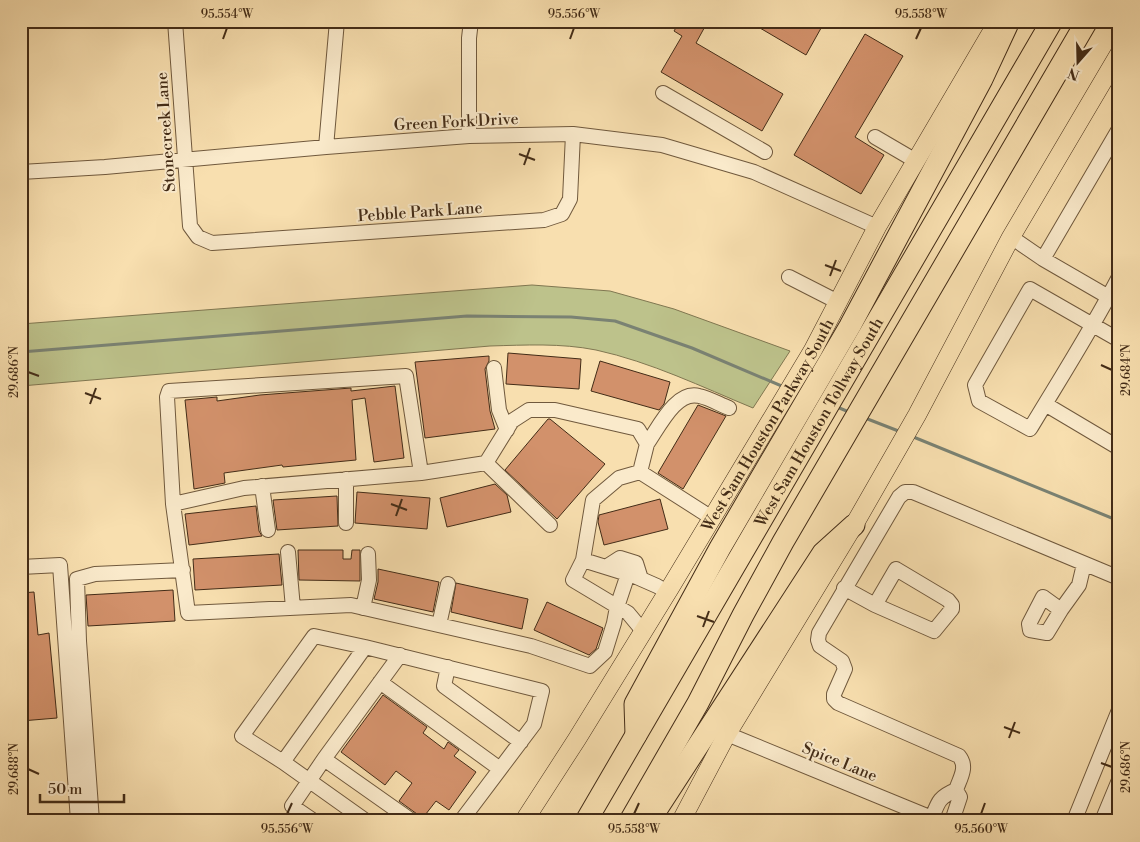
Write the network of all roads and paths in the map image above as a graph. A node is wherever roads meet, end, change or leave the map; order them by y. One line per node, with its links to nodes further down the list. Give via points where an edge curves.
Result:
1 (175, 21): 15 (street, Stonecreek Lane)
2 (337, 21): 13 (street)
3 (471, 21): 11 (street)
4 (1052, 21): 69 (highway, West Sam Houston Tollway South)
5 (1087, 21): 87 (highway, West Sam Houston Tollway South, via 742,615 698,703)
6 (997, 22): 16 (main road, West Sam Houston Parkway South); 69 (highway, via 978,87 855,318 720,548 635,704)
7 (1119, 54): 20 (main road)
8 (662, 93): 14 (street)
9 (1119, 129): 21 (street)
10 (573, 134): 11 (street, Green Fork Drive); 18 (street, Green Fork Drive, via 662,145 754,172); 19 (street, Pebble Park Lane, via 570,199 562,214 544,220 212,243)
11 (469, 136): 13 (street, Green Fork Drive)
12 (875, 137): 16 (street)
13 (326, 146): 15 (street, Green Fork Drive)
14 (765, 152)
15 (185, 159): 17 (street, Green Fork Drive); 19 (street, Stonecreek Lane, via 190,226)
16 (916, 161): 18 (main road, West Sam Houston Parkway South)
17 (21, 172)
18 (877, 227): 25 (main road, West Sam Houston Parkway South)
19 (198, 237)
20 (1011, 238): 21 (street); 43 (main road)
21 (1043, 259): 24 (street)
22 (789, 277): 25 (street)
23 (1119, 277): 24 (street)
24 (1114, 300): 26 (street)
25 (838, 302): 40 (main road, West Sam Houston Parkway South, via 813,350)
26 (1092, 325): 27 (street); 29 (street); 29 (street, via 1030,288 975,385 979,401 1030,429)
27 (1119, 340)
28 (494, 368): 31 (street, via 499,410)
29 (1045, 404): 33 (street)
30 (729, 408): 32 (street, via 699,396 686,396 677,402)
31 (507, 430): 32 (street, via 512,421 528,410 555,410 638,429); 34 (street)
32 (647, 444): 35 (street)
33 (1119, 448)
34 (486, 463): 36 (street); 42 (street)
35 (640, 472): 40 (street); 47 (street, via 619,478 594,500)
36 (421, 473): 37 (street); 39 (street, via 406,376 169,392)
37 (346, 479): 38 (street); 41 (street)
38 (262, 486): 39 (street); 44 (street)
39 (173, 504): 50 (street)
40 (712, 518): 55 (main road, West Sam Houston Parkway South)
41 (346, 523)
42 (550, 524)
43 (854, 525): 68 (main road); 88 (highway, via 823,552)
44 (268, 530)
45 (288, 552): 58 (street)
46 (368, 554): 59 (street, via 369,580)
47 (583, 560): 51 (street); 57 (street, via 573,580)
48 (1084, 564): 52 (street); 54 (street, via 913,492 905,492 898,497); 60 (street, via 1079,585)
49 (21, 567): 79 (street, via 60,565)
50 (183, 570): 58 (street, via 188,613); 80 (street, via 95,574 77,579)
51 (635, 576): 55 (street); 57 (street)
52 (1119, 578)
53 (448, 584): 61 (street)
54 (844, 588): 56 (street); 76 (street, via 818,633 820,646 842,661 845,669 834,699 959,756 964,769)
55 (667, 592): 62 (main road, West Sam Houston Parkway South)
56 (876, 605): 56 (street, via 934,630 952,609 948,600 896,569)
57 (617, 607): 61 (street, via 605,652 590,666 531,646); 62 (street, via 628,613)
58 (293, 608): 59 (street, via 352,605)
59 (363, 608): 61 (street)
60 (1061, 610)
61 (439, 625)
62 (644, 631): 85 (main road, West Sam Houston Parkway South)
63 (365, 647): 64 (street); 72 (street); 72 (street, via 314,636 242,736)
64 (400, 656): 65 (street); 66 (street)
65 (448, 667): 70 (street, via 444,686); 70 (street, via 542,691 534,724)
66 (380, 682): 71 (street); 73 (street)
67 (1119, 710): 91 (street)
68 (727, 734): 78 (street, Spice Lane); 89 (main road)
69 (636, 735): 86 (highway, West Sam Houston Tollway South)
70 (521, 742): 73 (street)
71 (324, 759): 75 (street); 83 (street)
72 (283, 762): 75 (street)
73 (500, 769): 84 (street)
74 (1119, 780): 77 (street)
75 (309, 781): 81 (street, via 292,806); 82 (street)
76 (956, 790): 78 (street, via 939,800); 90 (street, via 960,797)
77 (1109, 816)
78 (936, 819)
79 (78, 821)
80 (92, 821)
81 (314, 821)
82 (366, 821)
83 (412, 821)
84 (461, 821)
85 (524, 821)
86 (586, 821)
87 (630, 821)
88 (647, 821)
89 (681, 821)
90 (952, 821)
91 (1074, 821)

